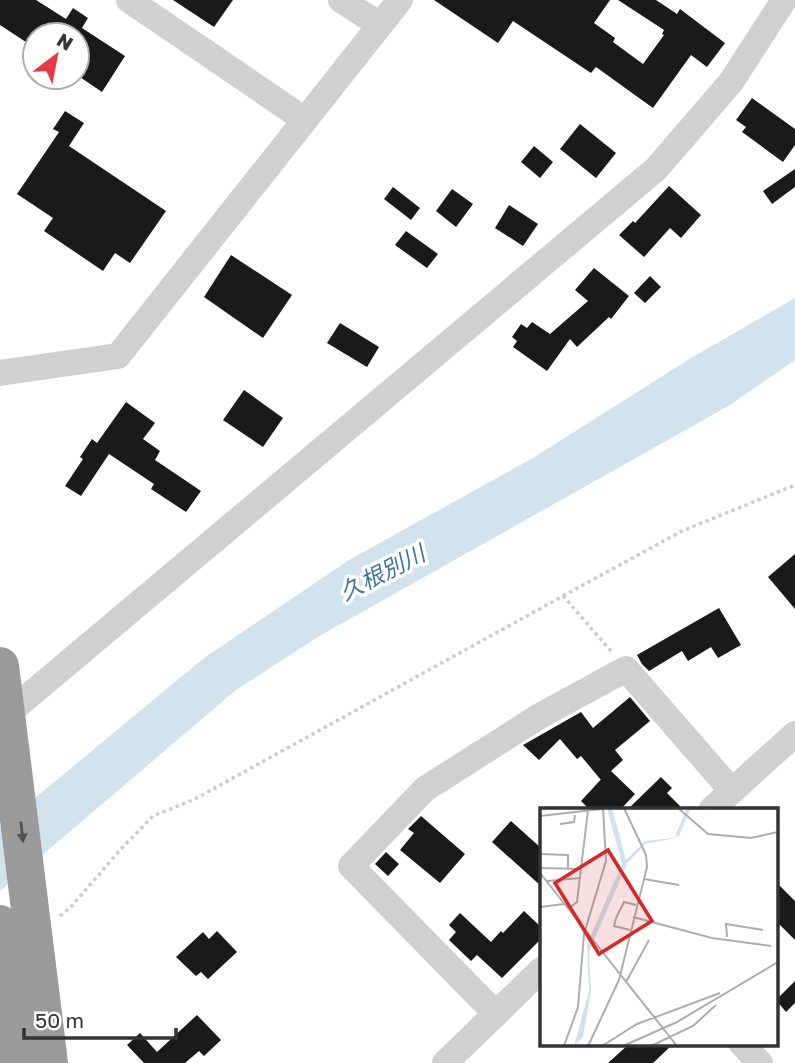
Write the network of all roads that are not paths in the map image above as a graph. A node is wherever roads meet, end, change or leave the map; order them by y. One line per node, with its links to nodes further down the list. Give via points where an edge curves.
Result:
1 (129, 0): 6 (street)
2 (341, 0): 5 (street)
3 (400, 0): 5 (street)
4 (784, 0): 9 (street, via 731,82 656,169)
5 (380, 25): 6 (street)
6 (305, 120): 7 (street, via 118,356)
7 (0, 373)
8 (0, 666): 9 (highway)
9 (3, 717): 13 (highway, one-way to 13, via 13,764)
10 (795, 734): 11 (street)
11 (732, 791): 12 (street); 15 (street, via 626,669 538,717 425,789 351,866)
12 (713, 808)
13 (17, 932): 17 (highway); 18 (highway)
14 (540, 971): 15 (street)
15 (496, 1014): 19 (street)
16 (744, 1046): 20 (street)
17 (17, 1063)
18 (49, 1063)
19 (444, 1063)
20 (760, 1063)

